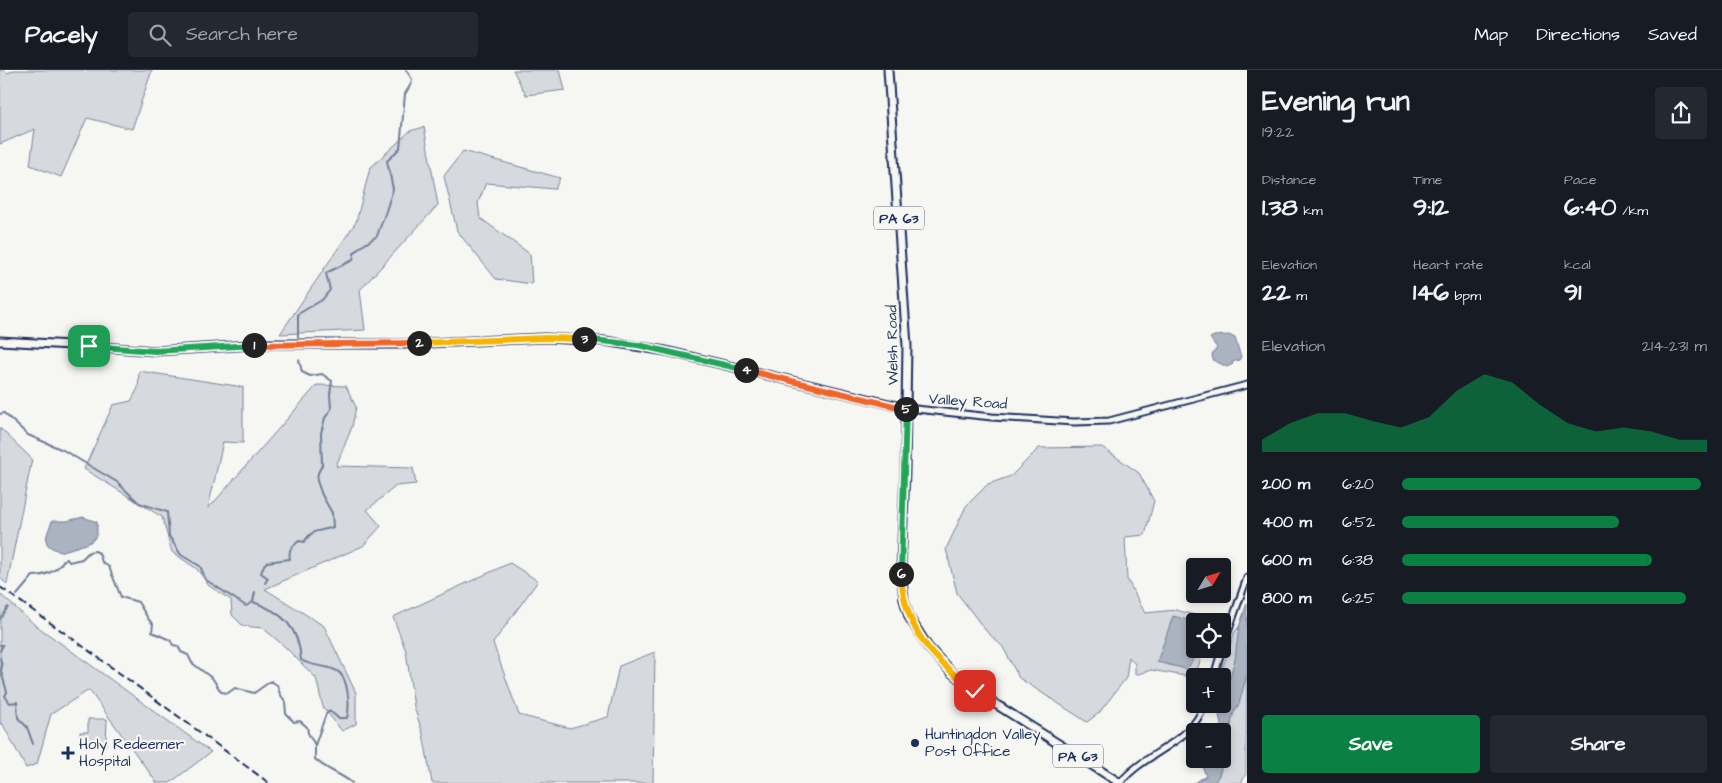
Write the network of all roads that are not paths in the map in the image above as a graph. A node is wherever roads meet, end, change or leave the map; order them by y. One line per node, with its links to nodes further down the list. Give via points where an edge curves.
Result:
1 (888, 70): 4 (main road, Welsh Road / PA 63, via 907,346)
2 (0, 341): 4 (main road, Valley Road, via 155,351 268,344 404,344 545,338 605,340 666,351)
3 (1247, 385): 4 (street, Valley Road, via 1109,421 992,417)
4 (906, 408): 8 (main road, Welsh Road / PA 63, via 902,575 904,600 918,633 945,668 975,691)
5 (1247, 578): 6 (street)
6 (1231, 623)
7 (1201, 713): 8 (street, via 1188,732 1137,766)
8 (1120, 783)

